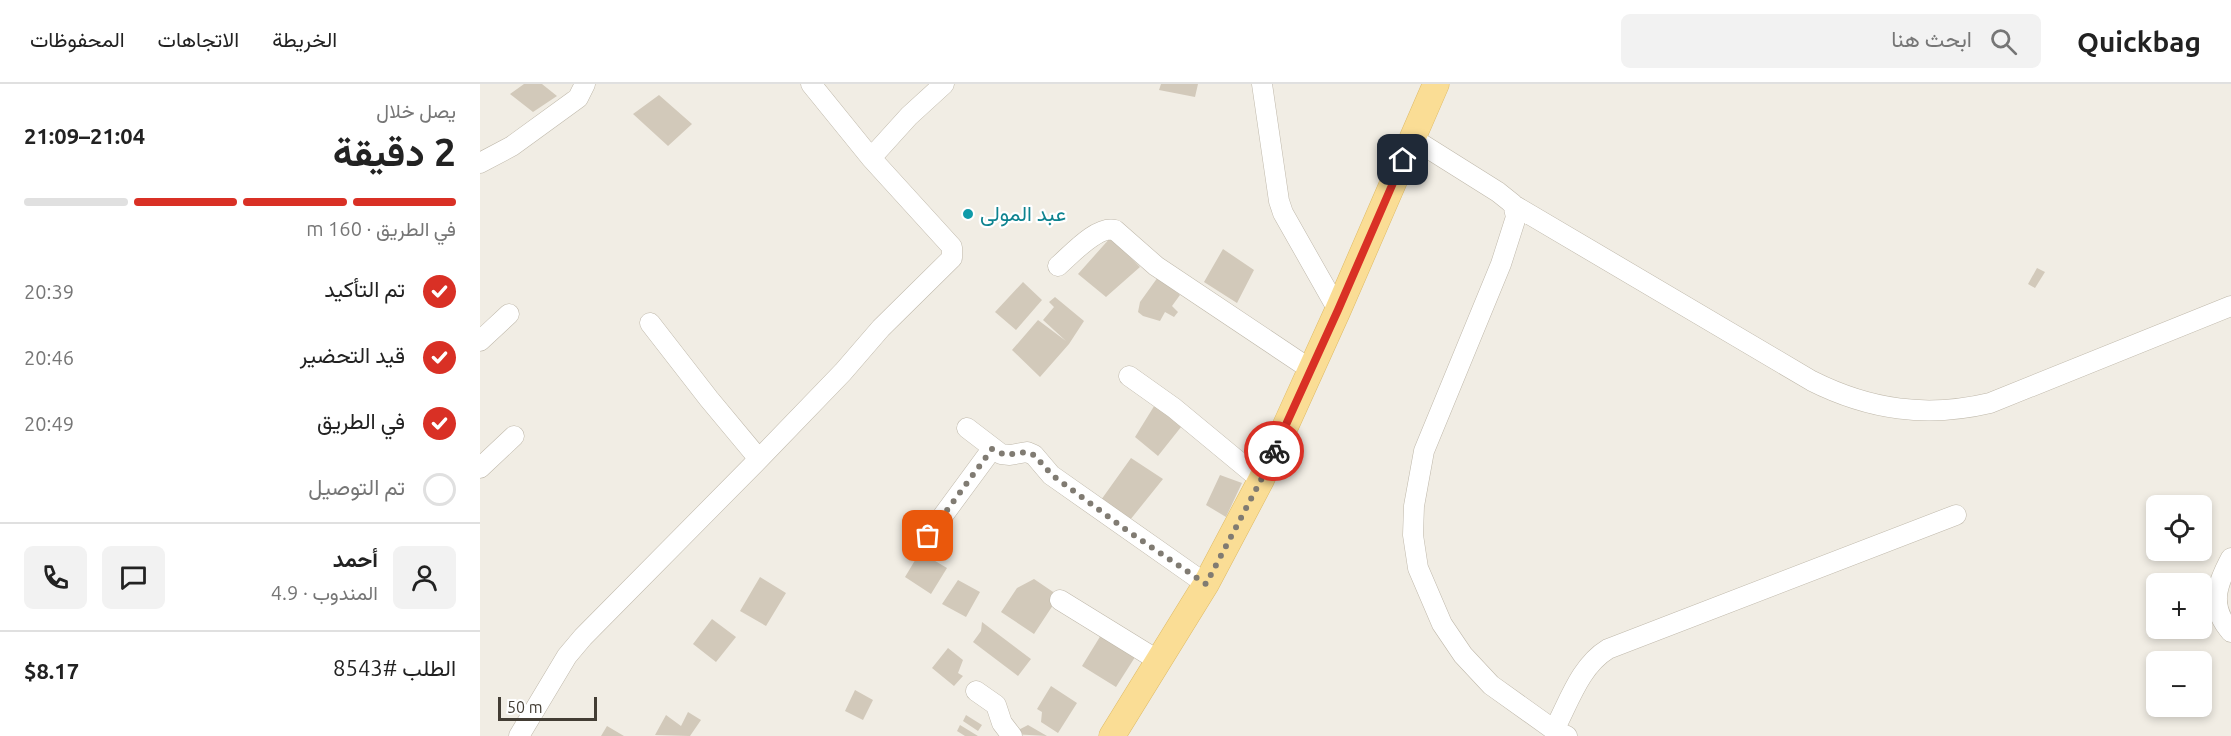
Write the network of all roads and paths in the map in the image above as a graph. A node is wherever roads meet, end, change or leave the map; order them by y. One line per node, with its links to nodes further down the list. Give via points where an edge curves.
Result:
1 (585, 84): 8 (street, via 578,98 512,146)
2 (811, 84): 7 (street)
3 (944, 84): 7 (street)
4 (1262, 84): 12 (street, via 1281,207)
5 (1436, 84): 6 (main road)
6 (1412, 138): 9 (street); 12 (main road)
7 (871, 158): 21 (street, via 952,247 952,258)
8 (480, 163)
9 (1512, 204): 11 (street, via 1812,381 1852,399 1894,409 1952,410 1990,403); 32 (street, via 1516,216 1501,264 1424,451 1417,479 1413,535 1418,568 1442,624 1463,655 1491,685)
10 (1058, 266): 16 (street, via 1099,231 1115,230 1156,266)
11 (2231, 306)
12 (1338, 310): 16 (main road)
13 (509, 314): 15 (street)
14 (650, 323): 21 (street)
15 (480, 341)
16 (1310, 369): 23 (main road)
17 (1129, 376): 23 (street)
18 (967, 428): 20 (street)
19 (514, 436): 22 (street)
20 (992, 449): 25 (street); 27 (street, via 1005,455 1034,455 1052,475)
21 (759, 459): 33 (street, via 582,637)
22 (480, 468)
23 (1261, 480): 27 (main road)
24 (1956, 515): 32 (street, via 1608,649 1586,668)
25 (928, 536)
26 (2231, 558): 29 (street, via 2219,580 2216,596 2219,613)
27 (1206, 584): 30 (main road)
28 (1060, 600): 30 (street)
29 (2231, 632)
30 (1160, 661): 35 (main road)
31 (976, 691): 34 (street, via 996,705)
32 (1561, 733)
33 (519, 736)
34 (1012, 736)
35 (1112, 736)

